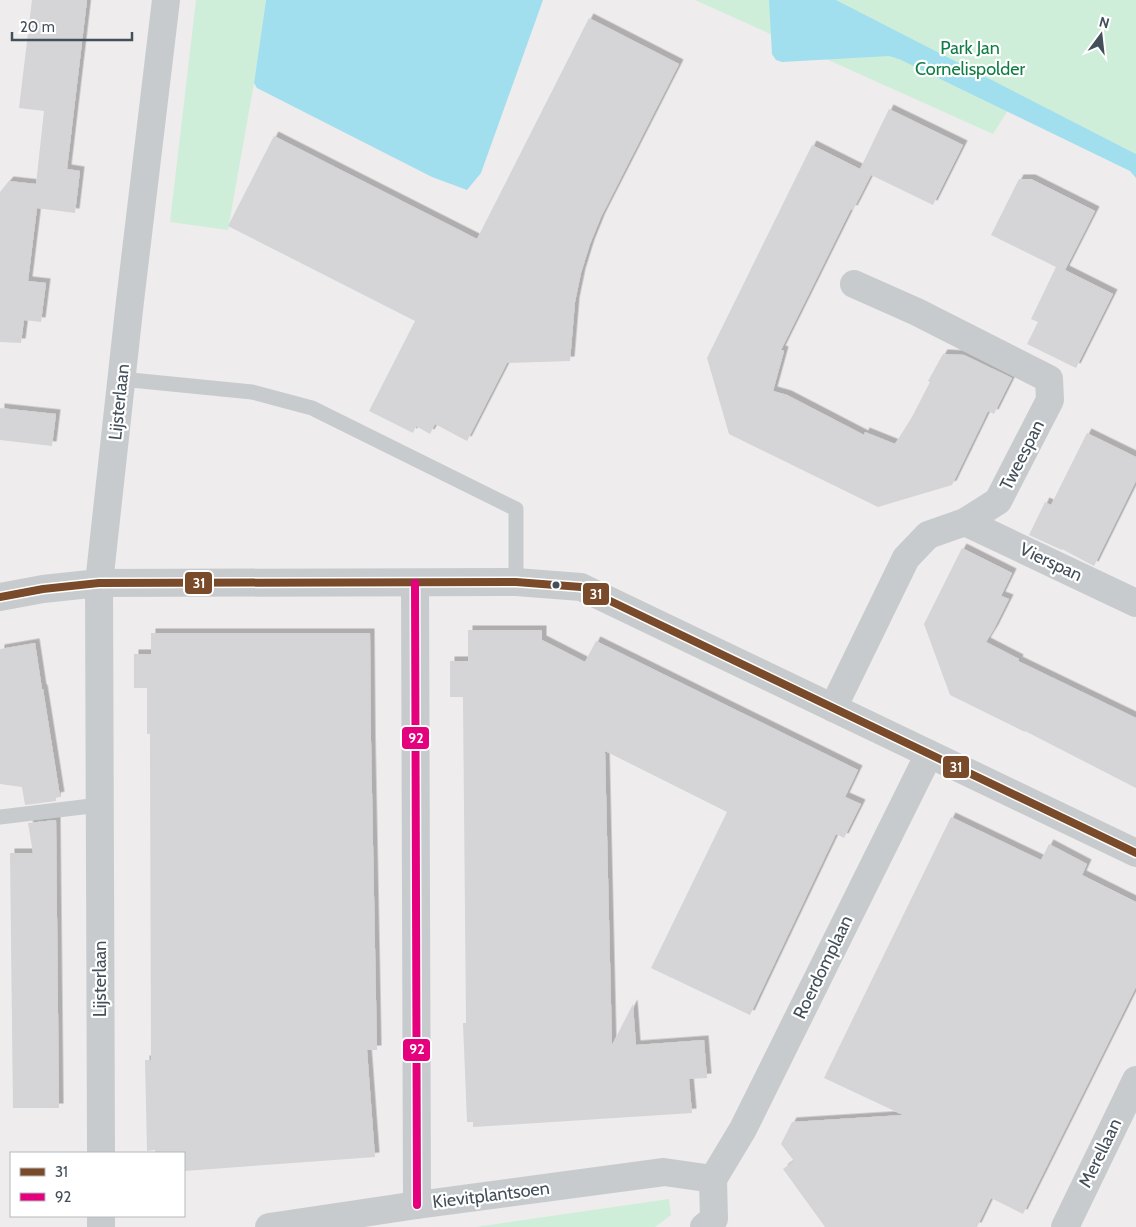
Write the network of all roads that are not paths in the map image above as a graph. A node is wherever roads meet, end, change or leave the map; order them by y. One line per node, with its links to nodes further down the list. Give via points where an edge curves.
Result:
1 (166, 0): 3 (street, Lijsterlaan)
2 (854, 284): 4 (street, Tweespan, via 1049,379 1050,400 998,501)
3 (122, 379): 5 (lane, via 252,392 312,408 516,509); 6 (street, Lijsterlaan)
4 (965, 522): 9 (street, Vierspan); 10 (street, Tweespan, via 928,535 906,558)
5 (516, 582): 7 (street); 10 (street, via 581,587)
6 (98, 583): 7 (street); 8 (street); 12 (street, Lijsterlaan)
7 (415, 583): 18 (street)
8 (0, 597)
9 (1136, 603)
10 (833, 708): 11 (street)
11 (929, 754): 14 (street); 17 (street, Roerdomplaan, via 743,1129)
12 (99, 805): 13 (lane); 16 (street, Lijsterlaan)
13 (0, 817)
14 (1136, 853)
15 (1136, 1080): 21 (street, Merellaan)
16 (101, 1152)
17 (713, 1179): 18 (street, Kievitplantsoen, via 664,1172); 19 (street)
18 (417, 1204): 20 (street, Kievitplantsoen)
19 (713, 1224)
20 (269, 1227)
21 (1064, 1227)

